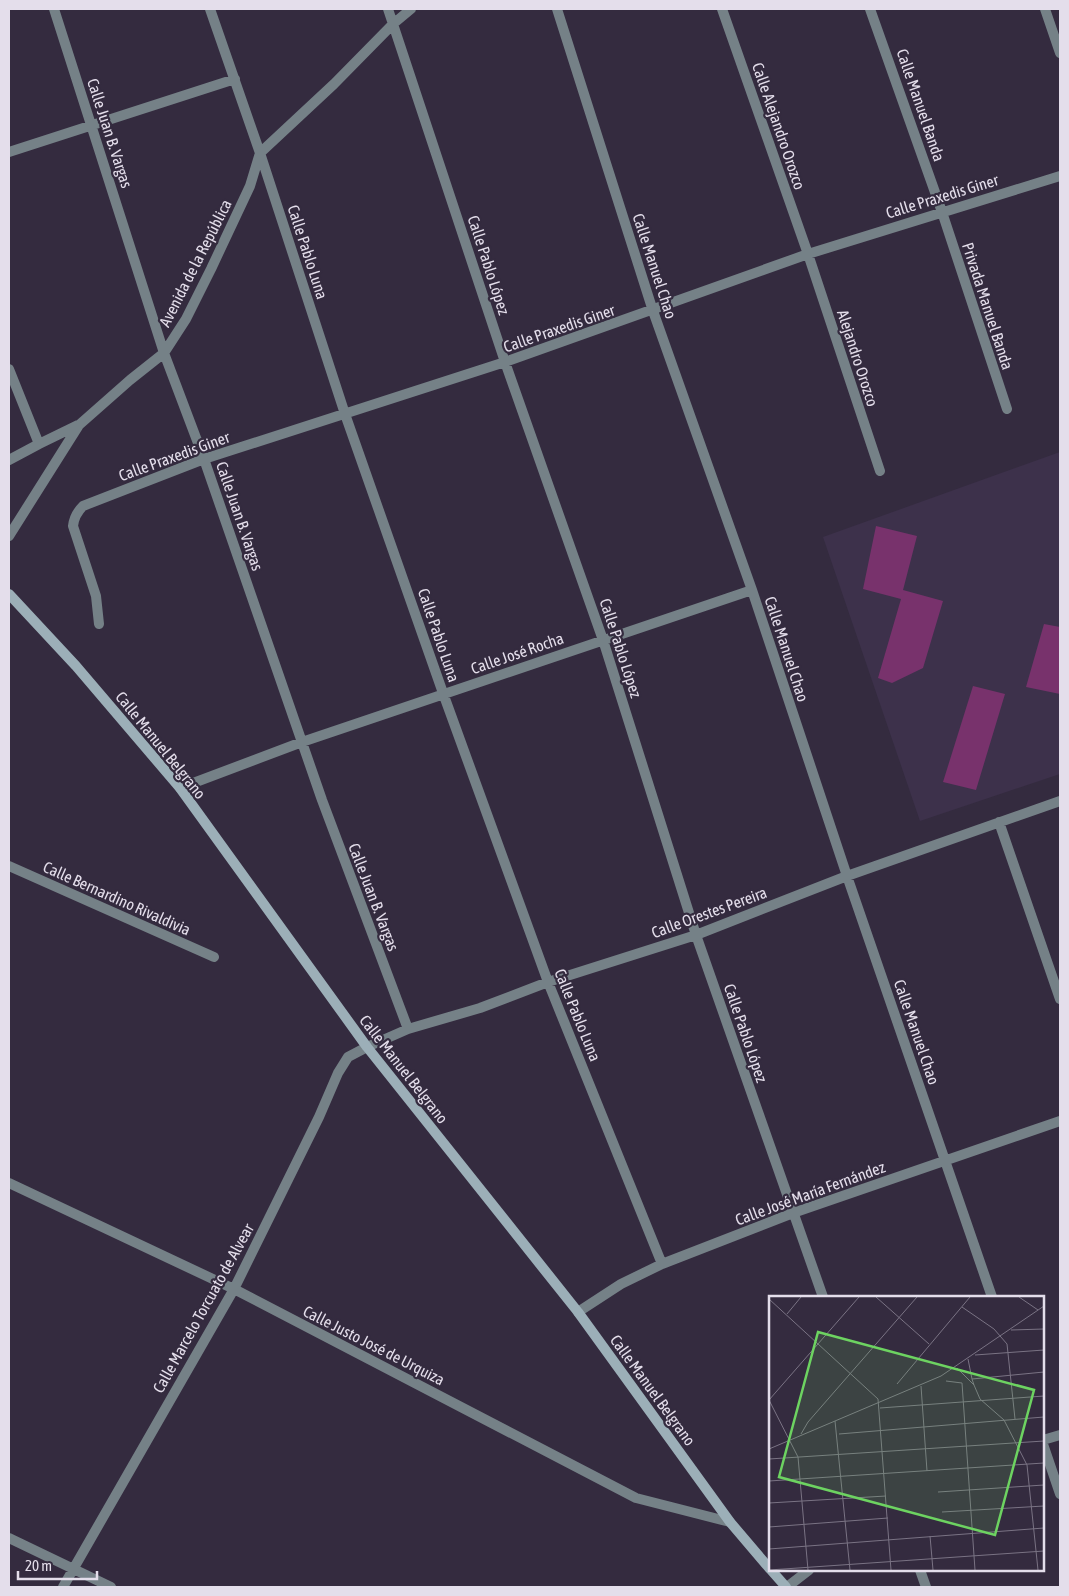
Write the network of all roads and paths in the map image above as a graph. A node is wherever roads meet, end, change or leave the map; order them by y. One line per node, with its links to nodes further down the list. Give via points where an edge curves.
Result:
1 (54, 9): 12 (street, Calle Juan B. Vargas)
2 (210, 9): 11 (street, Calle Pablo Luna)
3 (388, 9): 9 (street, Calle Pablo López)
4 (411, 9): 9 (street)
5 (557, 9): 18 (street, Calle Manuel Chao)
6 (722, 9): 17 (street, Calle Alejandro Orozco)
7 (870, 9): 16 (street, Calle Manuel Banda)
8 (1045, 9): 10 (street)
9 (393, 24): 14 (street); 20 (street, Calle Pablo López)
10 (1060, 53)
11 (235, 80): 12 (street); 14 (street, Calle Pablo Luna)
12 (92, 126): 13 (street); 19 (street, Calle Juan B. Vargas)
13 (9, 152)
14 (260, 153): 19 (street, Avenida de la República, via 250,186 212,269); 23 (street, Calle Pablo Luna)
15 (1060, 176): 16 (street, Calle Praxedis Giner)
16 (942, 212): 17 (street, Calle Praxedis Giner); 22 (street, Privada Manuel Banda)
17 (808, 254): 18 (street, Calle Praxedis Giner); 28 (street, Alejandro Orozco)
18 (653, 311): 20 (street, Calle Praxedis Giner); 30 (street, Calle Manuel Chao)
19 (164, 353): 24 (street, Avenida de la República); 26 (street, Calle Juan B. Vargas)
20 (505, 362): 23 (street, Calle Praxedis Giner); 33 (street, Calle Pablo López)
21 (9, 369): 25 (street)
22 (1006, 409)
23 (345, 414): 26 (street, Calle Praxedis Giner); 34 (street, Calle Pablo Luna)
24 (79, 425): 25 (street); 29 (street, Avenida de la República)
25 (39, 444): 27 (street)
26 (204, 459): 32 (street, Calle Praxedis Giner, via 83,506 77,512 73,526 96,596); 35 (street, Calle Juan B. Vargas)
27 (9, 460)
28 (880, 471)
29 (9, 536)
30 (752, 590): 33 (street, Calle José Rocha); 40 (street, Calle Manuel Chao)
31 (9, 594): 36 (street, Calle Manuel Belgrano, via 76,666)
32 (99, 624)
33 (603, 640): 34 (street, Calle José Rocha); 41 (street, Calle Pablo López)
34 (443, 693): 35 (street, Calle José Rocha); 43 (street, Calle Pablo Luna)
35 (302, 742): 36 (street, Calle José Rocha); 45 (street, Calle Juan B. Vargas)
36 (180, 788): 46 (street, Calle Manuel Belgrano)
37 (1060, 801): 38 (street, Calle Orestes Pereira)
38 (999, 822): 40 (street, Calle Orestes Pereira); 44 (street)
39 (9, 866): 42 (street, Calle Bernardino Rivaldivia)
40 (846, 876): 41 (street, Calle Orestes Pereira); 48 (street, Calle Manuel Chao)
41 (696, 935): 43 (street, Calle Orestes Pereira); 50 (street, Calle Pablo López)
42 (214, 957)
43 (548, 982): 45 (street, Calle Orestes Pereira, via 480,1008); 51 (street, Calle Pablo Luna)
44 (1060, 999)
45 (408, 1029): 46 (street, Calle Orestes Pereira)
46 (367, 1047): 52 (street, Calle Marcelo Torcuato de Alvear, via 348,1057 338,1073 320,1117); 55 (street, Calle Manuel Belgrano)
47 (1060, 1121): 48 (street, Calle José María Fernández)
48 (946, 1161): 50 (street, Calle José María Fernández); 54 (street, Calle Manuel Chao)
49 (9, 1183): 52 (street, Calle Justo José de Urquiza)
50 (793, 1213): 51 (street, Calle José María Fernández); 53 (street, Calle Pablo López)
51 (662, 1264): 55 (street, Calle José María Fernández, via 621,1284)
52 (234, 1289): 60 (street, Calle Justo José de Urquiza, via 636,1498); 63 (street, Calle Marcelo Torcuato de Alvear)
53 (823, 1296)
54 (992, 1296)
55 (578, 1312): 60 (street, Calle Manuel Belgrano)
56 (1060, 1435): 57 (street)
57 (1044, 1440)
58 (1044, 1447): 59 (street)
59 (1060, 1494)
60 (730, 1522): 62 (street, Calle Manuel Belgrano)
61 (9, 1538): 63 (street)
62 (769, 1567)
63 (73, 1568): 67 (street, Calle Marcelo Torcuato de Alvear); 68 (street)
64 (773, 1571): 69 (street, Calle Manuel Belgrano)
65 (807, 1571): 69 (street)
66 (920, 1571): 70 (street)
67 (63, 1587)
68 (111, 1587)
69 (786, 1587)
70 (926, 1587)

